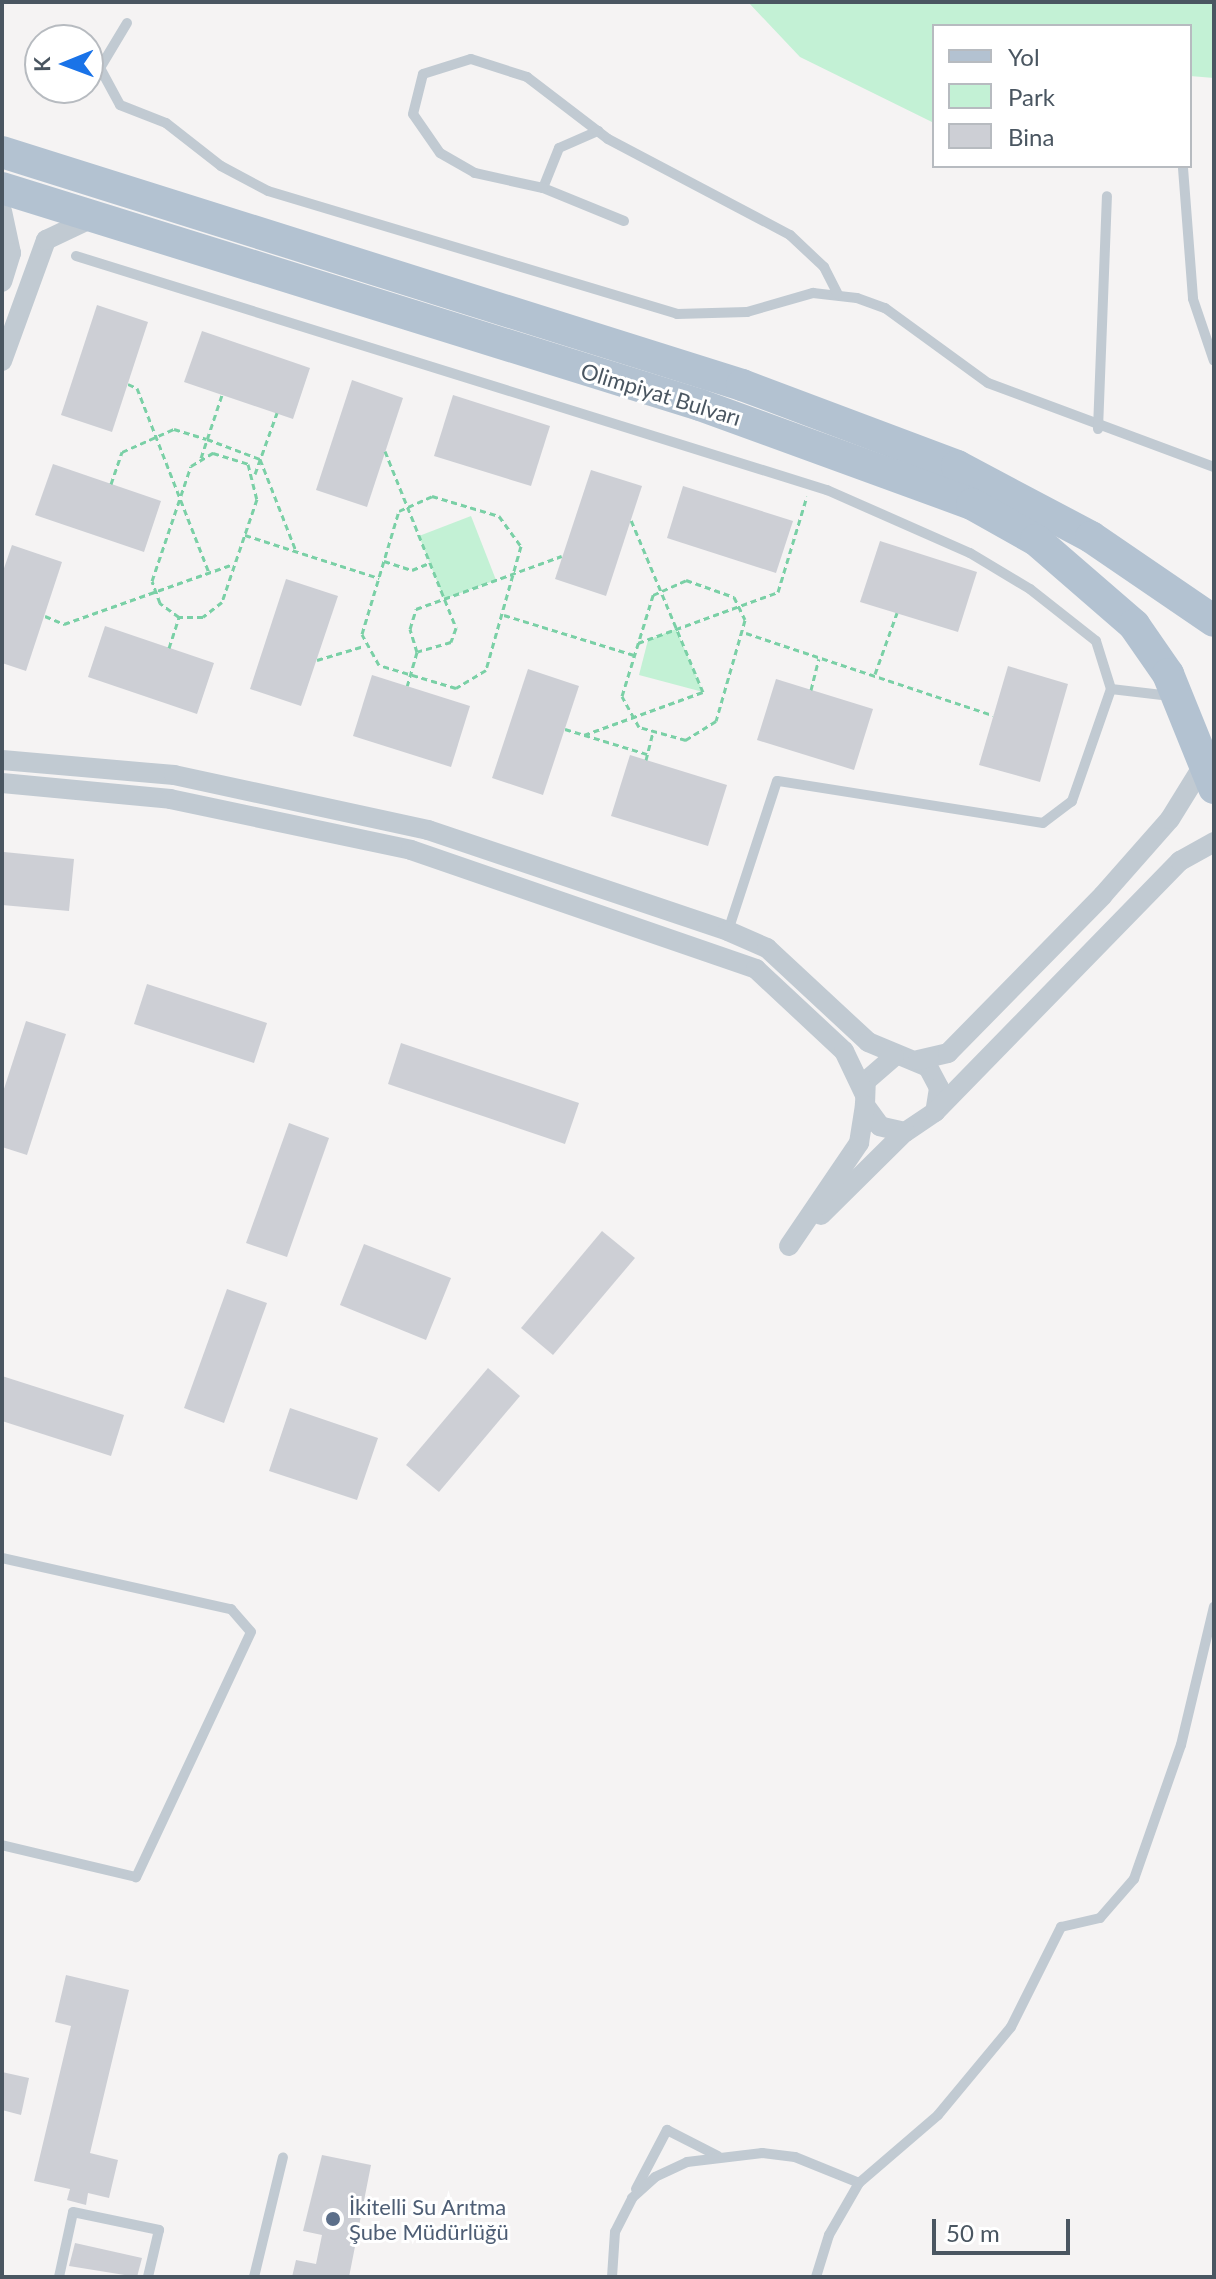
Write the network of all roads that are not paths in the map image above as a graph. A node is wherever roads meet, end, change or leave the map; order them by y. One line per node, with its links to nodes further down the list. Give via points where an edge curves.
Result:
1 (127, 23): 13 (lane, via 100,68 120,105 166,123 221,166 268,191 677,314 747,312 813,293)
2 (598, 131): 6 (lane, via 559,148); 6 (lane, via 527,77 483,60 455,59 423,74 413,114 440,153 475,173); 13 (lane, via 790,235 824,267)
3 (2, 152): 18 (main road, Olimpiyat Bulvarı, via 742,385 957,466 1091,537)
4 (1183, 168): 15 (lane, via 1193,299)
5 (2, 188): 9 (main road, Olimpiyat Bulvarı)
6 (543, 188): 10 (lane)
7 (1107, 196): 16 (lane)
8 (2, 211): 12 (street, via 11,253)
9 (97, 218): 14 (street, via 72,221 46,240); 20 (main road, Olimpiyat Bulvarı, via 700,405 972,504 1095,584 1134,625)
10 (624, 221)
11 (76, 256): 19 (lane, via 810,485 970,553 1030,589 1096,641)
12 (2, 282)
13 (838, 294): 16 (lane, via 885,308 988,383)
14 (2, 361)
15 (1214, 361)
16 (1098, 429): 17 (lane)
17 (1214, 467)
18 (1214, 621)
19 (1111, 689): 20 (lane); 25 (lane, via 1072,801 1043,823 777,781)
20 (1177, 697): 22 (main road, Olimpiyat Bulvarı)
21 (2, 760): 25 (street, via 174,775 428,830)
22 (1211, 763): 27 (street, via 1103,895 948,1053)
23 (2, 783): 28 (street, via 170,799 411,850 756,969 844,1051)
24 (1214, 842): 29 (street, via 1180,861)
25 (728, 931): 26 (street, via 767,948 868,1042)
26 (894, 1057): 27 (street); 28 (street, via 873,1070)
27 (918, 1060): 29 (street, via 939,1088)
28 (865, 1099): 30 (street, via 880,1126); 30 (street, via 859,1143 789,1246)
29 (935, 1112): 30 (street)
30 (905, 1132)
31 (2, 1558): 33 (lane, via 231,1609 251,1632 136,1877)
32 (1214, 1607): 36 (lane, via 1181,1745 1134,1879 1100,1918 1061,1927 1011,2027 938,2115)
33 (2, 1845)
34 (720, 2156): 36 (lane, via 795,2157); 37 (lane, via 655,2177); 37 (lane, via 667,2130)
35 (283, 2157): 40 (lane)
36 (859, 2183): 42 (lane, via 829,2235)
37 (632, 2198): 41 (lane, via 615,2232)
38 (59, 2277): 39 (lane, via 73,2212 159,2230)
39 (148, 2277)
40 (254, 2277)
41 (612, 2277)
42 (816, 2277)

